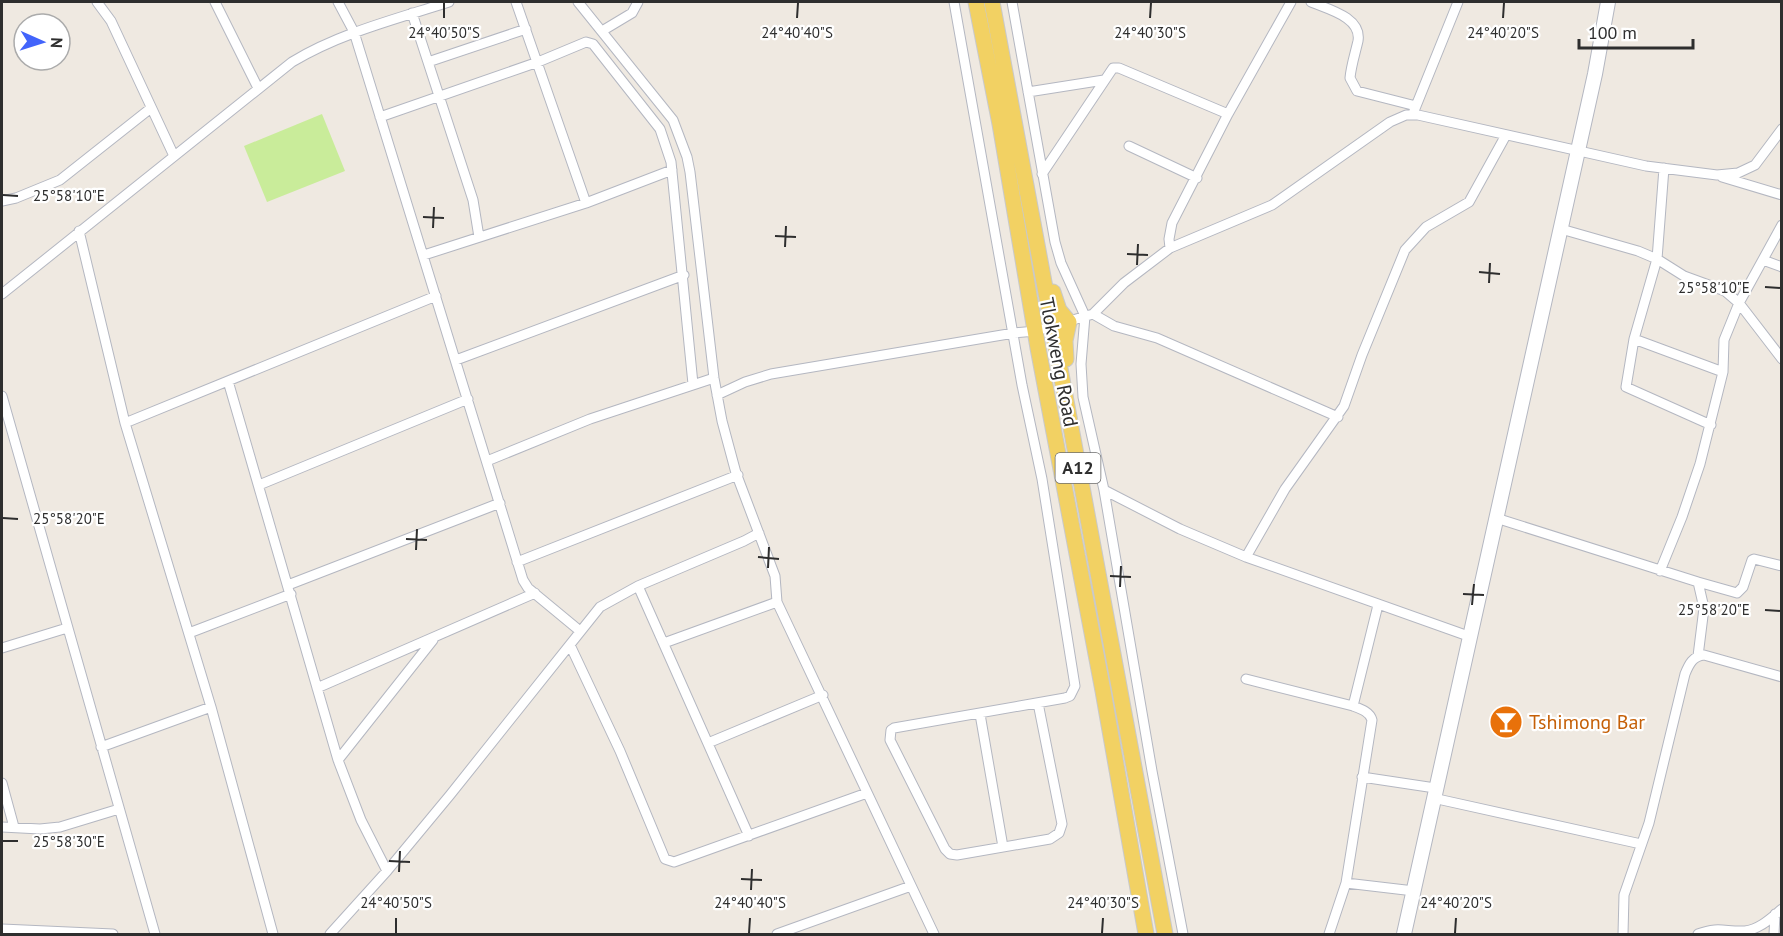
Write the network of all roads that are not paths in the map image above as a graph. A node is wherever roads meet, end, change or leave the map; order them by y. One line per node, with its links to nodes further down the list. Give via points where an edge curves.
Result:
1 (97, 2): 26 (street, via 111,21)
2 (215, 2): 23 (street)
3 (338, 2): 19 (street)
4 (449, 2): 16 (street)
5 (516, 2): 17 (street)
6 (578, 2): 18 (street)
7 (638, 2): 18 (street, via 632,13)
8 (954, 2): 61 (street)
9 (976, 2): 60 (main road, Tlokweng Road / A12)
10 (992, 2): 52 (main road, Tlokweng Road / A12)
11 (1012, 2): 24 (street)
12 (1291, 2): 28 (street)
13 (1311, 2): 27 (street, via 1356,26 1358,36 1350,78 1357,91)
14 (1458, 2): 27 (street)
15 (1608, 2): 33 (street)
16 (412, 14): 19 (street); 20 (street)
17 (526, 29): 20 (street); 21 (street)
18 (602, 31): 66 (street, via 673,120 687,157)
19 (354, 32): 23 (street, via 317,46); 29 (street)
20 (428, 62): 25 (street)
21 (538, 62): 25 (street); 36 (street, via 586,42 593,44 660,129); 42 (street)
22 (1104, 80): 24 (street); 28 (street, via 1111,69 1119,68); 37 (street)
23 (258, 88): 34 (street)
24 (1028, 92): 37 (street)
25 (440, 95): 29 (street); 46 (street, via 473,200)
26 (152, 108): 34 (street); 41 (street, via 60,180)
27 (1414, 110): 31 (street); 47 (street, via 1390,122 1272,205)
28 (1228, 114): 39 (street)
29 (380, 117): 48 (street)
30 (1782, 129): 38 (street, via 1755,165 1738,173)
31 (1506, 135): 33 (street); 73 (street, via 1469,202 1426,227 1405,250)
32 (1129, 146): 39 (street)
33 (1578, 152): 35 (street); 44 (street)
34 (174, 156): 45 (street)
35 (1664, 168): 38 (street); 49 (street)
36 (672, 170): 42 (street); 53 (street)
37 (1042, 174): 57 (street, via 1060,262)
38 (1717, 175): 40 (street)
39 (1197, 177): 47 (street, via 1172,223)
40 (1782, 195)
41 (2, 201)
42 (586, 203): 46 (street)
43 (1782, 225): 50 (street)
44 (1561, 229): 49 (street); 81 (street)
45 (79, 231): 54 (street); 74 (street)
46 (479, 237): 48 (street)
47 (1170, 248): 57 (street)
48 (424, 255): 55 (street)
49 (1657, 259): 56 (street, via 1684,276 1725,291); 62 (street)
50 (1763, 260): 51 (street); 56 (street)
51 (1782, 267)
52 (1042, 268): 58 (main road, via 1059,310); 59 (main road, Tlokweng Road / A12)
53 (684, 275): 64 (street); 68 (street)
54 (2, 294)
55 (436, 296): 64 (street); 67 (street)
56 (1739, 303): 63 (street); 65 (street, via 1725,340)
57 (1089, 315): 58 (street); 73 (street, via 1157,338); 79 (street, via 1082,382)
58 (1070, 322): 59 (street); 69 (main road, via 1065,341)
59 (1052, 327): 60 (street); 69 (main road, Tlokweng Road / A12)
60 (1036, 331): 61 (street); 136 (main road, Tlokweng Road / A12)
61 (1014, 333): 70 (street, via 771,374); 106 (street, via 1075,686 1070,696)
62 (1634, 339): 65 (street); 75 (street, via 1626,387)
63 (1782, 359)
64 (456, 360): 72 (street)
65 (1723, 372): 75 (street)
66 (714, 378): 68 (street); 70 (street)
67 (228, 381): 74 (street); 78 (street)
68 (693, 384): 76 (street)
69 (1066, 392): 137 (main road, Tlokweng Road / A12)
70 (717, 395): 77 (street)
71 (2, 396): 93 (street)
72 (468, 399): 76 (street); 78 (street)
73 (1338, 417): 83 (street, via 1285,489)
74 (125, 423): 95 (street)
75 (1711, 425): 86 (street)
76 (487, 460): 80 (street)
77 (738, 475): 82 (street); 84 (street)
78 (259, 485): 89 (street)
79 (1104, 490): 83 (street); 138 (street)
80 (500, 503): 84 (street); 89 (street)
81 (1496, 518): 86 (street); 96 (street)
82 (759, 532): 88 (street); 91 (street, via 775,576)
83 (1246, 557): 92 (street)
84 (517, 561): 90 (street, via 525,584)
85 (1782, 566): 87 (street, via 1752,560 1737,593)
86 (1660, 572): 87 (street)
87 (1698, 582): 101 (street, via 1704,608)
88 (638, 586): 94 (street, via 600,608); 98 (street)
89 (289, 589): 95 (street); 104 (street)
90 (535, 593): 94 (street); 97 (street)
91 (777, 602): 98 (street); 105 (street)
92 (1378, 605): 96 (street); 107 (street)
93 (67, 628): 100 (street); 111 (street)
94 (580, 631): 99 (street)
95 (189, 633): 108 (street)
96 (1471, 637): 116 (street)
97 (434, 639): 104 (street); 112 (street)
98 (664, 643): 110 (street)
99 (570, 645): 120 (street, via 667,860 674,862); 123 (street)
100 (2, 648)
101 (1698, 656): 102 (street); 121 (street, via 1685,674)
102 (1782, 677)
103 (1246, 679): 107 (street)
104 (317, 688): 112 (street)
105 (823, 695): 110 (street); 115 (street)
106 (1038, 703): 109 (street); 122 (street, via 1061,829 1050,838)
107 (1353, 706): 113 (street, via 1364,710 1372,720)
108 (211, 707): 111 (street); 132 (street)
109 (980, 714): 122 (street); 122 (street, via 894,728 889,737 947,852 957,855)
110 (708, 742): 120 (street)
111 (101, 747): 117 (street)
112 (338, 760): 123 (street, via 361,820)
113 (1362, 777): 116 (street); 124 (street)
114 (2, 783): 119 (street)
115 (867, 793): 120 (street); 125 (street)
116 (1434, 793): 121 (street); 126 (street)
117 (118, 809): 119 (street, via 60,827); 131 (street)
118 (2, 827): 119 (street)
119 (14, 828)
120 (749, 836)
121 (1641, 844): 141 (street, via 1624,895)
122 (1003, 847)
123 (387, 871): 133 (street)
124 (1346, 883): 126 (street); 139 (street)
125 (911, 886): 134 (street); 135 (street)
126 (1414, 891): 140 (street)
127 (1778, 911): 142 (street, via 1752,929); 143 (street)
128 (2, 929): 129 (street)
129 (74, 934): 130 (street)
130 (113, 934)
131 (156, 934)
132 (273, 934)
133 (330, 934)
134 (777, 934)
135 (934, 934)
136 (1146, 934)
137 (1165, 934)
138 (1183, 934)
139 (1329, 934)
140 (1404, 934)
141 (1623, 934)
142 (1700, 934)
143 (1774, 934)

